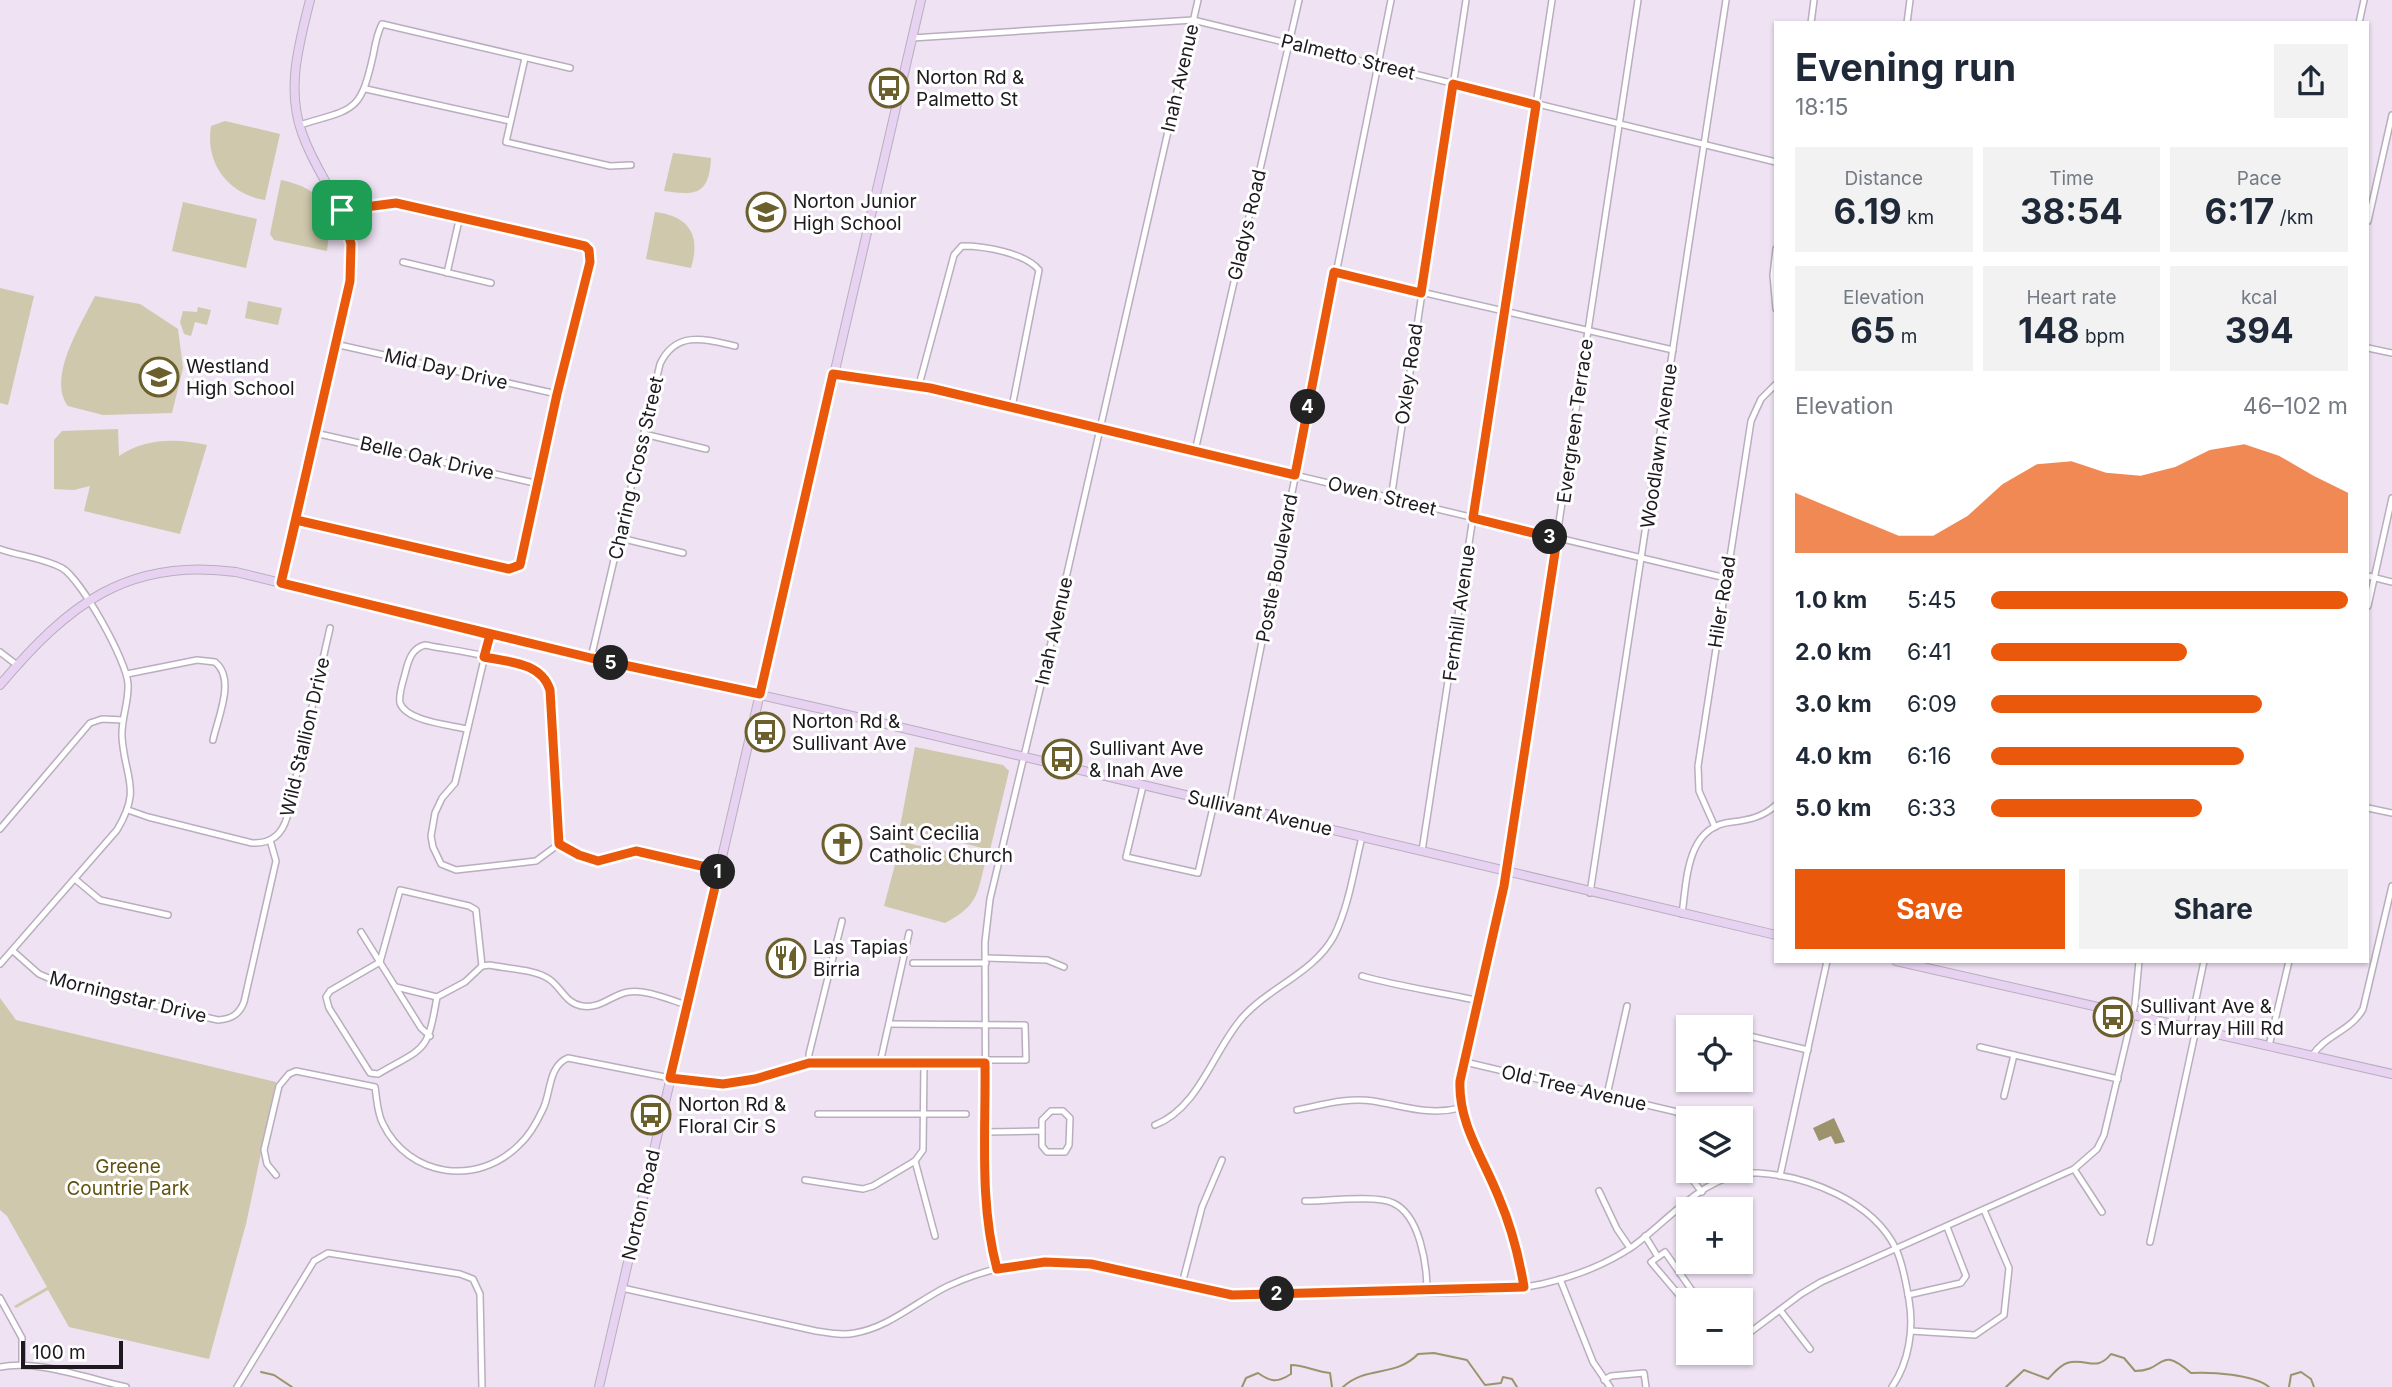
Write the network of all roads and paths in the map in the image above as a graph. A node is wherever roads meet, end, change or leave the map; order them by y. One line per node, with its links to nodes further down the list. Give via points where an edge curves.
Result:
1 (310, 0): 29 (street, via 296,64 294,90)
2 (921, 0): 17 (street, Norton Road)
3 (1198, 0): 13 (street, Inah Avenue)
4 (1299, 0): 18 (street, Gladys Road)
5 (1391, 0): 20 (street, Postle Boulevard)
6 (1466, 0): 22 (street, Oxley Road)
7 (1552, 0): 24 (street, Fernhill Avenue)
8 (1637, 0): 28 (street, Evergreen Terrace)
9 (1726, 0): 30 (street, Woodlawn Avenue)
10 (1814, 0): 14 (street)
11 (1910, 0): 15 (street)
12 (2364, 0): 16 (street)
13 (1193, 20): 17 (street, Palmetto Street); 18 (street, Palmetto Street); 55 (street, Inah Avenue)
14 (1811, 21)
15 (1907, 21)
16 (2359, 21)
17 (912, 38): 50 (street, Norton Road)
18 (1289, 43): 20 (street, Palmetto Street); 59 (street, Gladys Road)
19 (525, 58): 21 (street); 23 (street, via 384,24); 26 (street)
20 (1376, 65): 22 (street, Palmetto Street); 39 (street, Postle Boulevard)
21 (570, 68)
22 (1453, 84): 24 (street, Palmetto Street); 42 (street, Oxley Road)
23 (366, 89): 26 (street); 29 (street, via 348,109)
24 (1536, 105): 28 (street, Palmetto Street); 43 (street, Fernhill Avenue)
25 (2392, 115): 27 (street)
26 (510, 121): 32 (street, via 506,142 610,166)
27 (2391, 123): 35 (street)
28 (1620, 124): 30 (street, Palmetto Street); 44 (street, Evergreen Terrace)
29 (300, 125): 33 (street)
30 (1704, 144): 31 (street, Palmetto Street); 48 (street, Woodlawn Avenue)
31 (1774, 162)
32 (631, 165)
33 (342, 210): 34 (street, via 396,203); 45 (street, via 352,268)
34 (460, 216): 38 (street); 53 (street, via 589,250 590,262)
35 (2369, 217)
36 (403, 262): 38 (street)
37 (1774, 266): 41 (street)
38 (447, 272): 40 (street)
39 (1334, 272): 42 (street); 60 (street, Postle Boulevard)
40 (491, 283)
41 (1774, 286)
42 (1421, 293): 43 (street); 63 (street, Oxley Road)
43 (1505, 312): 44 (street); 64 (street, Fernhill Avenue)
44 (1589, 330): 48 (street); 67 (street, Evergreen Terrace)
45 (335, 344): 53 (street, Mid Day Drive); 56 (street)
46 (736, 346): 57 (street, Charing Cross Street, via 688,338 671,347 660,364)
47 (2369, 348): 49 (street)
48 (1673, 350): 70 (street, Woodlawn Avenue)
49 (2392, 353)
50 (833, 374): 51 (street, Owen Street); 85 (street, Norton Road)
51 (919, 385): 54 (street, Owen Street); 54 (street, via 957,249 975,246 1026,260 1039,271)
52 (1774, 386): 72 (street, Hiler Road, via 1761,399 1751,421)
53 (557, 394): 61 (street)
54 (1012, 407): 55 (street, Owen Street)
55 (1100, 427): 59 (street, Owen Street); 89 (street, Inah Avenue)
56 (315, 433): 61 (street, Belle Oak Drive); 65 (street)
57 (644, 433): 58 (street); 66 (street, Charing Cross Street)
58 (706, 449)
59 (1195, 451): 60 (street, Owen Street)
60 (1295, 475): 63 (street, Owen Street); 92 (street, Postle Boulevard)
61 (539, 484): 65 (street, via 517,568)
62 (2392, 498): 71 (street)
63 (1391, 499): 64 (street, Owen Street)
64 (1473, 518): 67 (street, Owen Street); 102 (street, Fernhill Avenue)
65 (296, 520): 74 (street)
66 (620, 538): 69 (street); 81 (street, Charing Cross Street)
67 (1557, 539): 70 (street, Owen Street); 104 (street, Evergreen Terrace)
68 (0, 549): 76 (street, via 61,568)
69 (683, 553)
70 (1642, 558): 72 (street, Owen Street); 107 (street, Woodlawn Avenue)
71 (2371, 577): 73 (street); 75 (street)
72 (1726, 578): 97 (street, Hiler Road, via 1698,766 1699,791)
73 (2392, 582)
74 (281, 583): 76 (street, Sullivant Avenue, via 219,570 169,571 122,583); 78 (street, Sullivant Avenue)
75 (2369, 596)
76 (87, 600): 82 (street, Sullivant Avenue, via 51,628); 83 (street)
77 (330, 628): 100 (street, Wild Stallion Drive, via 287,817 280,833)
78 (490, 635): 80 (street); 81 (street, Sullivant Avenue)
79 (0, 652): 82 (street)
80 (484, 657): 87 (street); 87 (street, via 425,645 416,649 408,664 400,697 406,712); 101 (street, via 525,666 546,679)
81 (591, 658): 85 (street, Sullivant Avenue)
82 (17, 665): 84 (street, Sullivant Avenue)
83 (127, 674): 86 (street); 88 (street, via 197,660 215,662 225,682)
84 (0, 685)
85 (760, 694): 89 (street, Sullivant Avenue); 103 (street, Norton Road)
86 (123, 720): 95 (street, via 131,782); 98 (street, via 90,723)
87 (466, 729): 101 (street, via 455,783 442,798 430,836 442,864 449,869 536,861)
88 (213, 740)
89 (1024, 757): 90 (street, Sullivant Avenue); 115 (street, Inah Avenue, via 990,899)
90 (1143, 786): 91 (street, Sullivant Avenue); 91 (street, via 1126,857 1198,873)
91 (1214, 803): 92 (street, Sullivant Avenue)
92 (1229, 806): 99 (street, Sullivant Avenue)
93 (1774, 806): 97 (street, via 1758,817)
94 (2369, 808): 96 (street)
95 (128, 810): 100 (street, via 252,843); 105 (street)
96 (2392, 813)
97 (1716, 827): 108 (street, via 1703,835 1692,852)
98 (0, 829)
99 (1362, 837): 102 (street, Sullivant Avenue); 158 (street, via 1333,938 1307,968 1243,1017 1197,1087 1173,1115)
100 (270, 840): 114 (street, Morningstar Drive, via 276,861 244,1002 239,1013 229,1019 65,985 38,974)
101 (559, 844): 103 (street, via 598,861 636,851)
102 (1422, 852): 104 (street, Sullivant Avenue)
103 (719, 870): 130 (street, Norton Road)
104 (1507, 873): 107 (street, Sullivant Avenue); 129 (street, Evergreen Terrace)
105 (75, 879): 109 (street, via 100,900); 114 (street)
106 (2392, 886): 142 (street, via 2363,1009)
107 (1590, 892): 108 (street, Sullivant Avenue)
108 (1682, 914): 113 (street, Sullivant Avenue)
109 (168, 915)
110 (842, 921): 145 (street)
111 (360, 932): 116 (street)
112 (909, 933): 133 (street)
113 (1774, 935)
114 (13, 951): 123 (street)
115 (986, 961): 117 (street); 125 (street, via 1047,960); 134 (street, Inah Avenue)
116 (380, 962): 124 (street, via 400,890 476,910); 127 (street); 136 (street, via 326,997 367,1070 378,1073 423,1048)
117 (913, 963)
118 (1827, 963): 140 (street)
119 (1905, 963): 132 (street)
120 (2139, 963): 132 (street)
121 (2204, 963): 135 (street)
122 (2289, 963): 138 (street)
123 (0, 964)
124 (482, 966): 128 (street); 130 (street, via 541,976 569,1002 585,1006 627,992)
125 (1064, 967)
126 (1362, 976): 129 (street)
127 (394, 987): 128 (street); 136 (street)
128 (437, 998): 136 (street)
129 (1479, 1001): 144 (street, Evergreen Terrace)
130 (687, 1004): 149 (street, Norton Road)
131 (1627, 1006): 151 (street)
132 (2132, 1014): 135 (street); 150 (street)
133 (888, 1024): 134 (street); 146 (street)
134 (986, 1024): 143 (street, Inah Avenue); 143 (street, via 1025,1025 1026,1060)
135 (2193, 1028): 138 (street); 175 (street)
136 (430, 1036)
137 (1753, 1037): 140 (street)
138 (2269, 1046): 142 (street)
139 (1980, 1047): 141 (street)
140 (1808, 1050): 165 (street)
141 (2014, 1055): 150 (street); 152 (street)
142 (2312, 1056): 148 (street)
143 (985, 1061): 147 (street); 160 (street, Inah Avenue)
144 (1465, 1062): 151 (street, Old Tree Avenue); 153 (street, Evergreen Terrace)
145 (809, 1063): 146 (street); 149 (street, via 734,1084)
146 (880, 1063): 147 (street)
147 (924, 1063): 156 (street)
148 (2392, 1074)
149 (670, 1078): 164 (street, via 578,1058 563,1060 554,1072 543,1109 520,1145 496,1162 461,1172 423,1165 399,1147 382,1122 375,1087 296,1071 279,1086 264,1150); 183 (street, Norton Road)
150 (2118, 1079): 163 (street, via 2104,1135 2097,1149)
151 (1607, 1095): 168 (street, Old Tree Avenue, via 1683,1116 1682,1160)
152 (2004, 1096)
153 (1460, 1108): 154 (street, via 1426,1112 1353,1100); 182 (street, Evergreen Terrace, via 1500,1200)
154 (1297, 1110)
155 (818, 1114): 156 (street)
156 (923, 1114): 157 (street); 162 (street, via 923,1150)
157 (966, 1114)
158 (1155, 1125)
159 (1042, 1131): 159 (street, via 1047,1113 1063,1111 1070,1118 1068,1149 1047,1152); 160 (street)
160 (986, 1132): 179 (street, Inah Avenue, via 988,1236)
161 (1223, 1160): 181 (street, via 1202,1207)
162 (915, 1161): 166 (street, via 863,1189); 173 (street)
163 (2074, 1169): 170 (street); 171 (street)
164 (276, 1175)
165 (1780, 1176): 168 (street, via 1736,1174); 177 (street, via 1823,1189 1861,1209 1886,1232)
166 (805, 1180)
167 (1599, 1191): 176 (street)
168 (1702, 1192): 174 (street)
169 (1305, 1201): 184 (street, via 1384,1200 1401,1208 1424,1254)
170 (1984, 1210): 172 (street); 189 (street, via 2009,1268 2005,1311 1975,1335)
171 (2102, 1213)
172 (1947, 1227): 177 (street); 185 (street, via 1966,1276 1961,1283)
173 (935, 1236)
174 (1645, 1236): 176 (street); 178 (street)
175 (2150, 1242)
176 (1630, 1248): 180 (street)
177 (1896, 1249): 185 (street); 187 (street, via 1810,1288)
178 (1658, 1257): 178 (street, via 1651,1262 1684,1301 1690,1299 1693,1292 1665,1252)
179 (997, 1269): 181 (street, via 1045,1262 1091,1264); 183 (street, via 947,1287 879,1326 851,1334 817,1331)
180 (1560, 1279): 182 (street); 193 (street)
181 (1182, 1284): 184 (street, via 1232,1295)
182 (1524, 1287): 184 (street)
183 (622, 1288): 197 (street, Norton Road)
184 (1427, 1291)
185 (1908, 1295): 189 (street)
186 (0, 1298): 191 (street, via 22,1338)
187 (1780, 1310): 188 (street); 190 (street)
188 (1753, 1330)
189 (1911, 1331): 200 (street)
190 (1810, 1349)
191 (22, 1365): 192 (street); 194 (street)
192 (0, 1367)
193 (1604, 1380): 198 (street); 199 (street, via 1644,1373)
194 (126, 1387)
195 (237, 1387): 196 (street, via 314,1261 323,1254 339,1253 473,1279 480,1294)
196 (482, 1387)
197 (599, 1387)
198 (1610, 1387)
199 (1646, 1387)
200 (1892, 1387)

